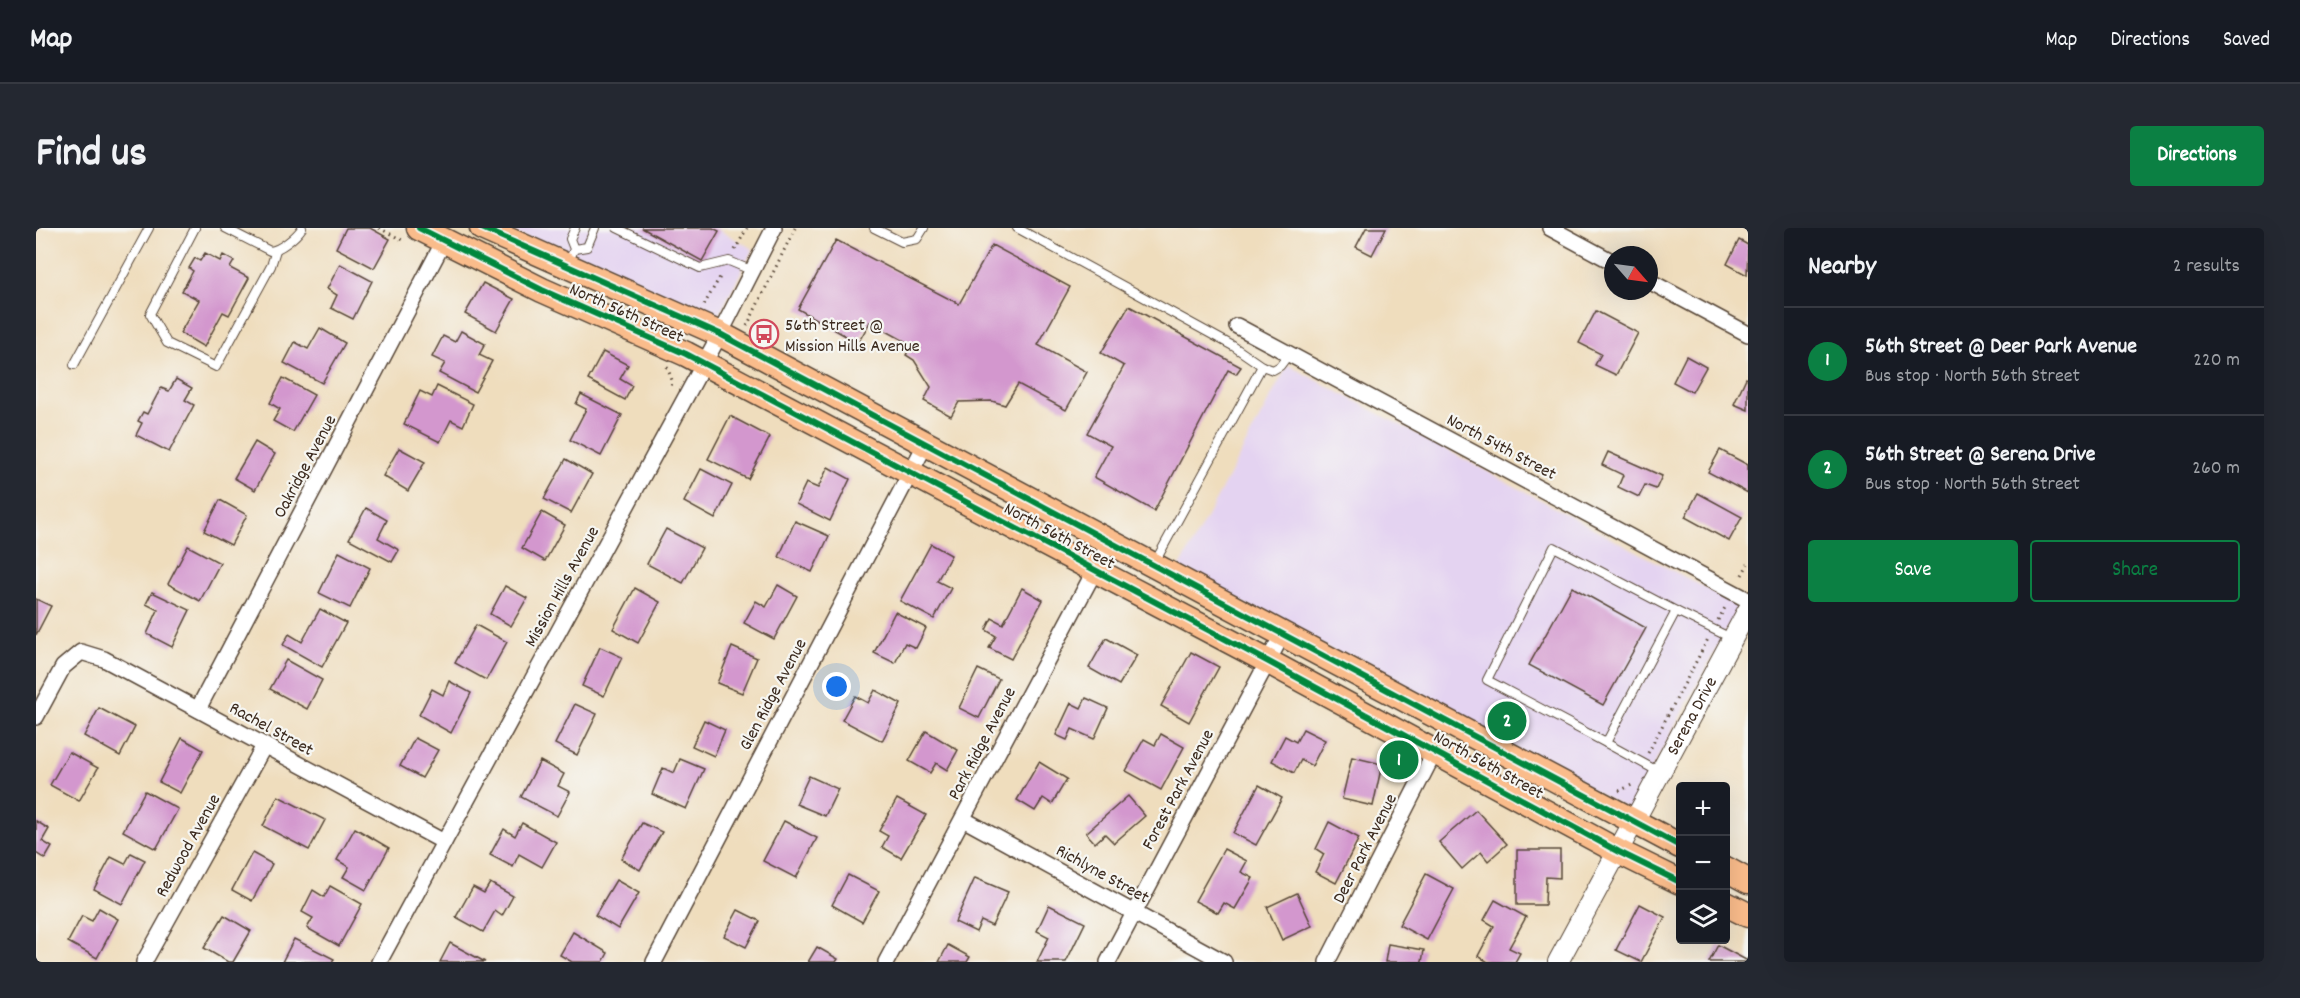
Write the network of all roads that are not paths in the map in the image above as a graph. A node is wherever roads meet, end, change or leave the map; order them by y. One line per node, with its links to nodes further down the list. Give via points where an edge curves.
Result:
1 (149, 228): 25 (lane)
2 (195, 228): 16 (lane, via 150,314 167,343 216,368)
3 (225, 228): 16 (lane)
4 (302, 228): 16 (lane)
5 (482, 228): 18 (main road, North 56th Street)
6 (575, 228): 18 (lane, via 570,239)
7 (595, 228): 18 (lane, via 587,247)
8 (616, 228): 19 (lane, via 700,268 729,261)
9 (774, 228): 19 (street, Mission Hills Avenue)
10 (874, 228): 11 (lane, via 902,242 917,239)
11 (924, 228)
12 (1017, 228): 27 (lane, via 1233,346)
13 (1550, 228): 17 (street)
14 (413, 236): 15 (main road, North 56th Street)
15 (444, 241): 26 (main road, North 56th Street); 39 (street, Oakridge Avenue)
16 (276, 250)
17 (1604, 257)
18 (570, 258): 22 (main road, North 56th Street)
19 (753, 271): 22 (street, Mission Hills Avenue)
20 (1658, 286): 23 (street)
21 (1237, 326): 24 (street, North 54th Street)
22 (720, 334): 26 (street, Mission Hills Avenue); 28 (main road, North 56th Street)
23 (1748, 334)
24 (1289, 354): 27 (lane, via 1273,370); 33 (street, North 54th Street)
25 (74, 364)
26 (704, 364): 29 (main road, North 56th Street); 47 (street, Mission Hills Avenue)
27 (1262, 366): 31 (lane)
28 (925, 445): 29 (street, Glen Ridge Avenue); 30 (main road, North 56th Street)
29 (910, 472): 32 (main road, North 56th Street); 58 (street, Glen Ridge Avenue)
30 (1110, 542): 31 (main road, North 56th Street); 32 (street, Park Ridge Avenue)
31 (1153, 566): 36 (main road, North 56th Street)
32 (1095, 571): 38 (main road, North 56th Street); 45 (street, Park Ridge Avenue)
33 (1748, 600)
34 (1748, 610): 37 (street, Serena Drive)
35 (1676, 611): 37 (lane); 41 (lane); 41 (lane, via 1554,547 1487,680)
36 (1282, 635): 38 (street, Forest Park Avenue); 46 (main road, North 56th Street)
37 (1733, 639): 44 (street, Serena Drive)
38 (1267, 662): 43 (main road, North 56th Street); 54 (street, Forest Park Avenue)
39 (198, 709): 40 (street, Rachel Street, via 104,659 81,652 63,667); 42 (street, Rachel Street)
40 (36, 717)
41 (1606, 743): 44 (lane)
42 (264, 746): 47 (street, Rachel Street); 56 (street, Redwood Avenue)
43 (1435, 751): 49 (main road, North 56th Street); 62 (street, Deer Park Avenue)
44 (1661, 773): 46 (street, Serena Drive)
45 (963, 819): 54 (street, Richlyne Street); 59 (street, Park Ridge Avenue)
46 (1635, 822): 48 (main road, North 56th Street); 49 (street, Serena Drive)
47 (444, 842): 57 (street, Mission Hills Avenue)
48 (1676, 844)
49 (1619, 852): 51 (main road, North 56th Street); 63 (street, Serena Drive)
50 (1730, 872): 52 (main road)
51 (1676, 880)
52 (1748, 881)
53 (1730, 906): 55 (main road)
54 (1134, 912): 60 (street, Forest Park Avenue); 61 (street, Richlyne Street)
55 (1748, 915)
56 (144, 962)
57 (379, 962)
58 (654, 962)
59 (886, 962)
60 (1108, 962)
61 (1224, 962)
62 (1327, 962)
63 (1558, 962)

